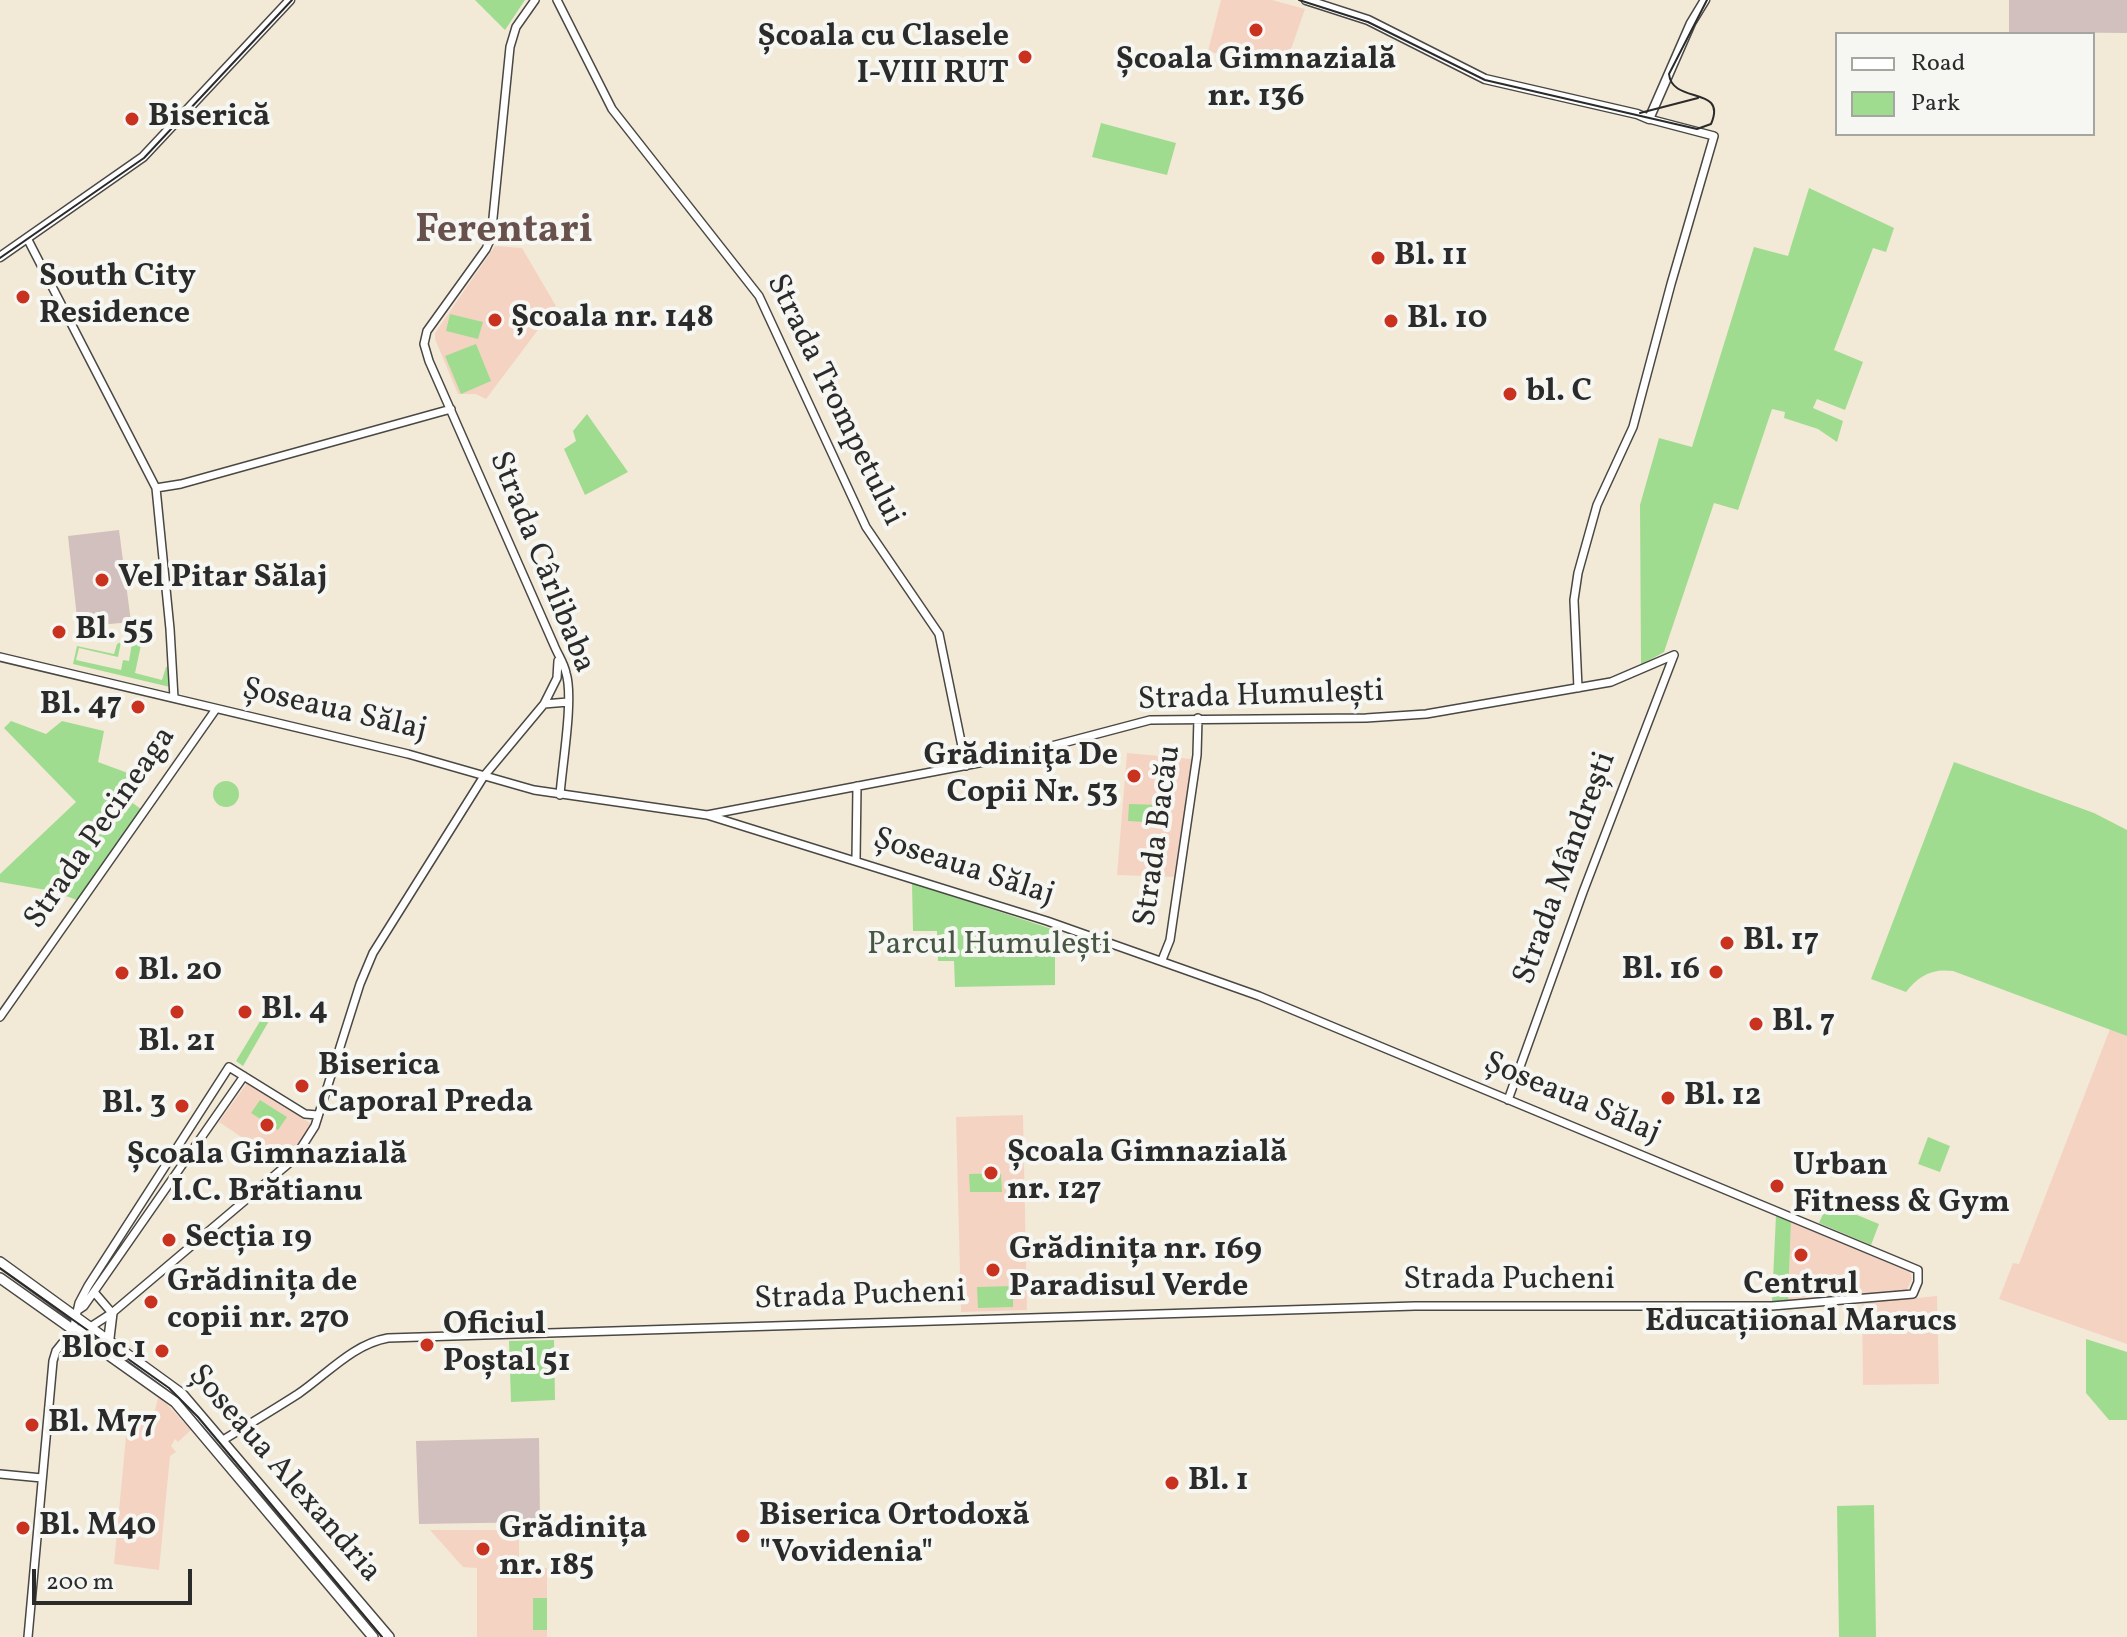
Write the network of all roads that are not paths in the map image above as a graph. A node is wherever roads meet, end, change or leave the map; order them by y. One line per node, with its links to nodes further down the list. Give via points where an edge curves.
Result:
1 (290, 0): 9 (main road, via 143,157)
2 (535, 0): 11 (street, Strada Cârlibaba, via 516,27 510,47 489,244 427,331 424,344)
3 (557, 0): 22 (street, Strada Trompetului, via 612,109 759,296 866,527 939,634)
4 (1306, 0): 7 (main road, via 1368,20 1485,79)
5 (1705, 0): 6 (main road)
6 (1655, 102): 7 (main road); 8 (main road)
7 (1637, 114): 8 (main road)
8 (1649, 119): 16 (street, via 1714,136 1636,418 1593,517 1576,582)
9 (27, 238): 10 (main road); 12 (street)
10 (0, 257)
11 (451, 409): 12 (street); 15 (street, Strada Cârlibaba)
12 (156, 488): 17 (street)
13 (1674, 655): 16 (street, Strada Humulești, via 1623,678); 33 (street, Strada Mândrești)
14 (0, 657): 17 (street, Șoseaua Sălaj)
15 (558, 661): 18 (street, Strada Cârlibaba, via 566,673); 19 (street, via 557,678)
16 (1578, 688): 21 (street, Strada Humulești, via 1406,716)
17 (174, 698): 20 (street, Șoseaua Sălaj)
18 (568, 702): 19 (street); 25 (street, Strada Cârlibaba)
19 (544, 704): 23 (street)
20 (216, 709): 23 (street, Șoseaua Sălaj); 31 (street, Strada Pecineaga)
21 (1198, 718): 22 (street, Strada Humulești, via 1144,721); 30 (street, Strada Bacău, via 1170,940)
22 (966, 766): 24 (street, Strada Humulești)
23 (484, 776): 25 (street, Șoseaua Sălaj); 34 (street, via 369,961)
24 (857, 786): 26 (street, Strada Humulești); 29 (street)
25 (560, 795): 27 (street, Șoseaua Sălaj)
26 (749, 807): 27 (street, Strada Humulești); 28 (street, via 741,816)
27 (707, 815): 28 (street, Șoseaua Sălaj)
28 (748, 828): 29 (street, Șoseaua Sălaj)
29 (856, 860): 30 (street, Șoseaua Sălaj)
30 (1162, 960): 33 (street, Șoseaua Sălaj)
31 (0, 1017)
32 (244, 1076): 34 (street, via 305,1114); 35 (street, via 229,1067); 36 (street)
33 (1508, 1100): 44 (street, Șoseaua Sălaj, via 1918,1270)
34 (318, 1115): 46 (street, via 287,1167)
35 (176, 1151): 36 (street); 37 (street)
36 (188, 1158): 38 (street)
37 (137, 1210): 38 (street); 39 (street)
38 (148, 1217): 40 (street)
39 (109, 1253): 40 (street); 45 (street)
40 (117, 1259): 43 (street)
41 (0, 1262): 45 (main road, Șoseaua Alexandria)
42 (0, 1278): 48 (main road, Șoseaua Alexandria)
43 (94, 1292): 45 (street); 46 (street)
44 (1913, 1294): 50 (street, Strada Pucheni, via 1765,1306 1415,1306 388,1338 352,1354)
45 (77, 1313): 47 (main road, Șoseaua Alexandria); 48 (street)
46 (112, 1313): 47 (street); 49 (main road)
47 (92, 1326): 48 (street); 49 (main road, Șoseaua Alexandria)
48 (73, 1330): 52 (street, via 53,1361); 54 (main road, Șoseaua Alexandria, via 175,1402)
49 (109, 1338): 50 (main road, Șoseaua Alexandria, via 172,1385)
50 (223, 1440): 55 (main road, Șoseaua Alexandria)
51 (0, 1474): 52 (street)
52 (42, 1478): 53 (street)
53 (28, 1637)
54 (373, 1637)
55 (389, 1637)

